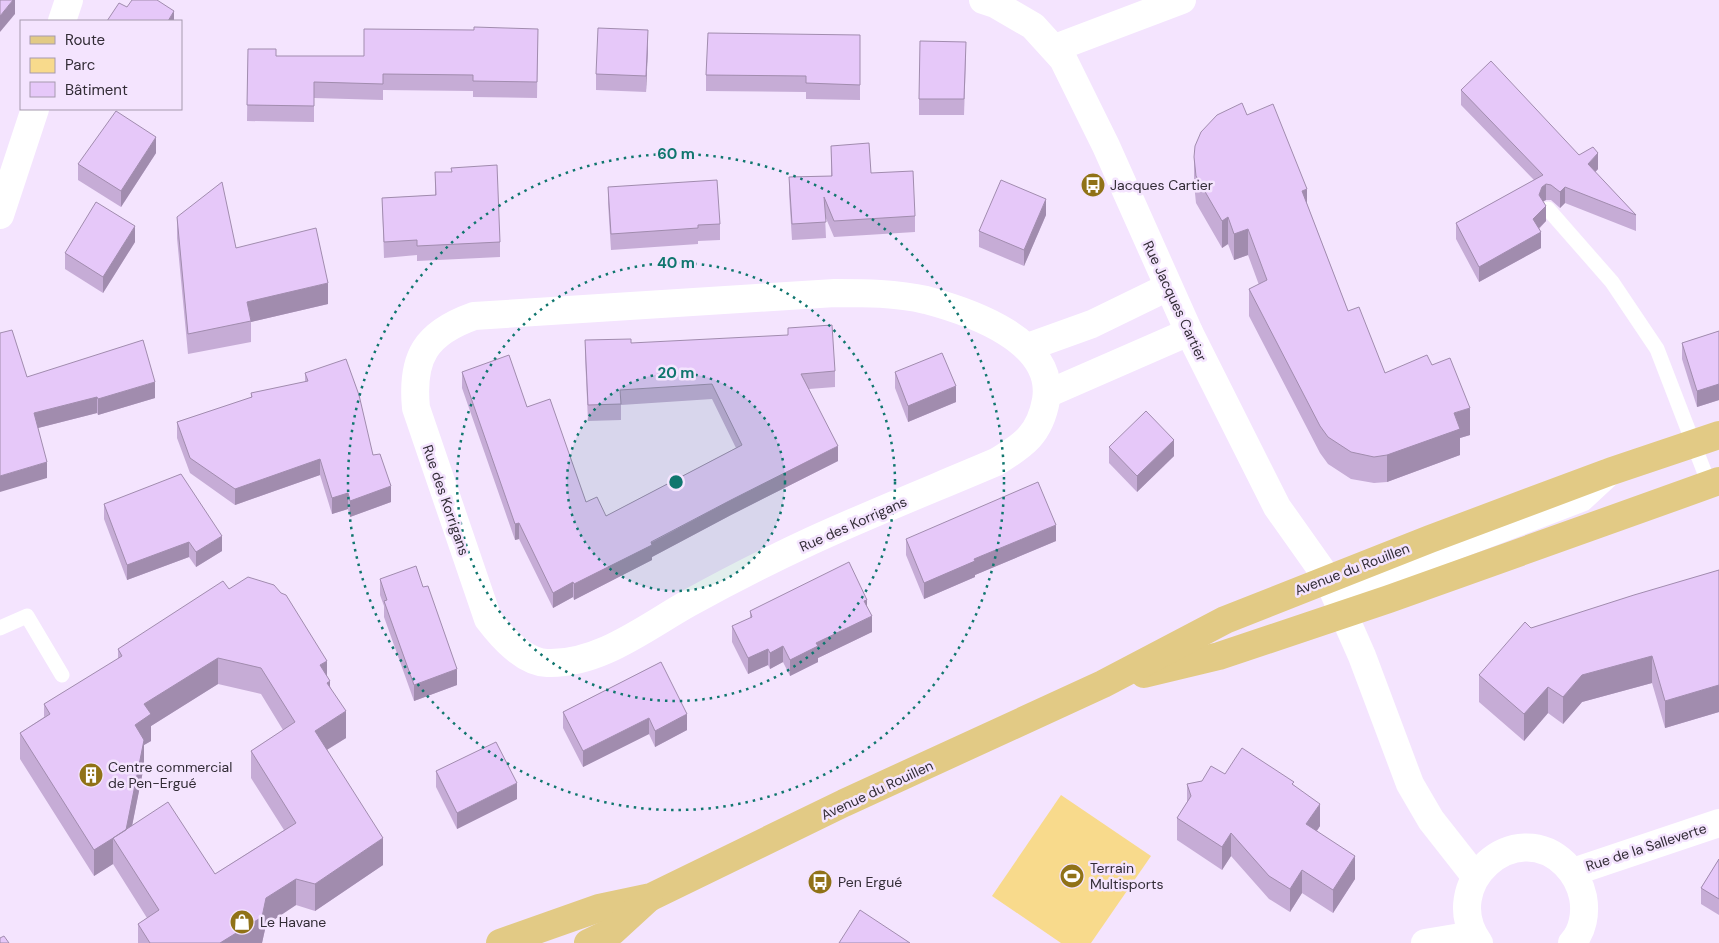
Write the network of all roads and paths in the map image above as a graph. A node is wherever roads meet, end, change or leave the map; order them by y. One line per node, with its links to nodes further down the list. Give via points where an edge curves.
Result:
1 (69, 0): 4 (street)
2 (1182, 0): 5 (street)
3 (989, 2): 5 (street, Rue Jacques Cartier, via 1033,26)
4 (62, 20)
5 (1055, 48): 9 (street, Rue Jacques Cartier, via 1071,73)
6 (35, 110): 8 (street)
7 (1548, 209): 14 (lane, via 1612,282 1657,349)
8 (0, 215)
9 (1168, 287): 10 (street, Rue Jacques Cartier); 11 (street, via 1092,324)
10 (1189, 332): 12 (street); 17 (street, Rue Jacques Cartier, via 1277,507)
11 (1028, 347): 12 (street, Rue des Korrigans, via 1041,364); 12 (street, Rue des Korrigans, via 1000,328 926,300 877,293 660,303 474,316 450,325 434,337 423,354 413,383 425,438 488,619 519,652 546,663 586,658 811,542 996,462 1020,448 1035,432 1043,418)
12 (1047, 394)
13 (1719, 435): 14 (main road, Avenue du Rouillen)
14 (1694, 444): 15 (main road, Avenue du Rouillen); 16 (lane)
15 (1609, 472): 17 (main road, Avenue du Rouillen); 18 (street, Avenue du Rouillen, via 1581,498 1387,572 1364,588)
16 (1714, 483): 18 (main road, Avenue du Rouillen)
17 (1328, 578): 18 (street, Rue Jacques Cartier); 21 (main road, Avenue du Rouillen, via 1224,620)
18 (1343, 613): 21 (main road, Avenue du Rouillen, via 1219,656); 24 (street, Rue Jacques Cartier, via 1410,784 1431,820)
19 (0, 628): 20 (lane, via 27,616)
20 (62, 674)
21 (1104, 684): 25 (main road, Avenue du Rouillen, via 844,803)
22 (1719, 823): 23 (street, Rue de la Salleverte)
23 (1573, 872): 24 (street, via 1542,850 1522,848 1504,852 1487,862); 30 (street, via 1581,888 1584,905 1582,923)
24 (1475, 876): 26 (street, via 1467,895 1467,916)
25 (650, 897): 27 (main road, Avenue du Rouillen, via 599,908); 28 (main road, Avenue du Rouillen, via 613,931)
26 (1476, 939): 29 (street)
27 (500, 943)
28 (588, 943)
29 (1426, 943)
30 (1572, 943)

